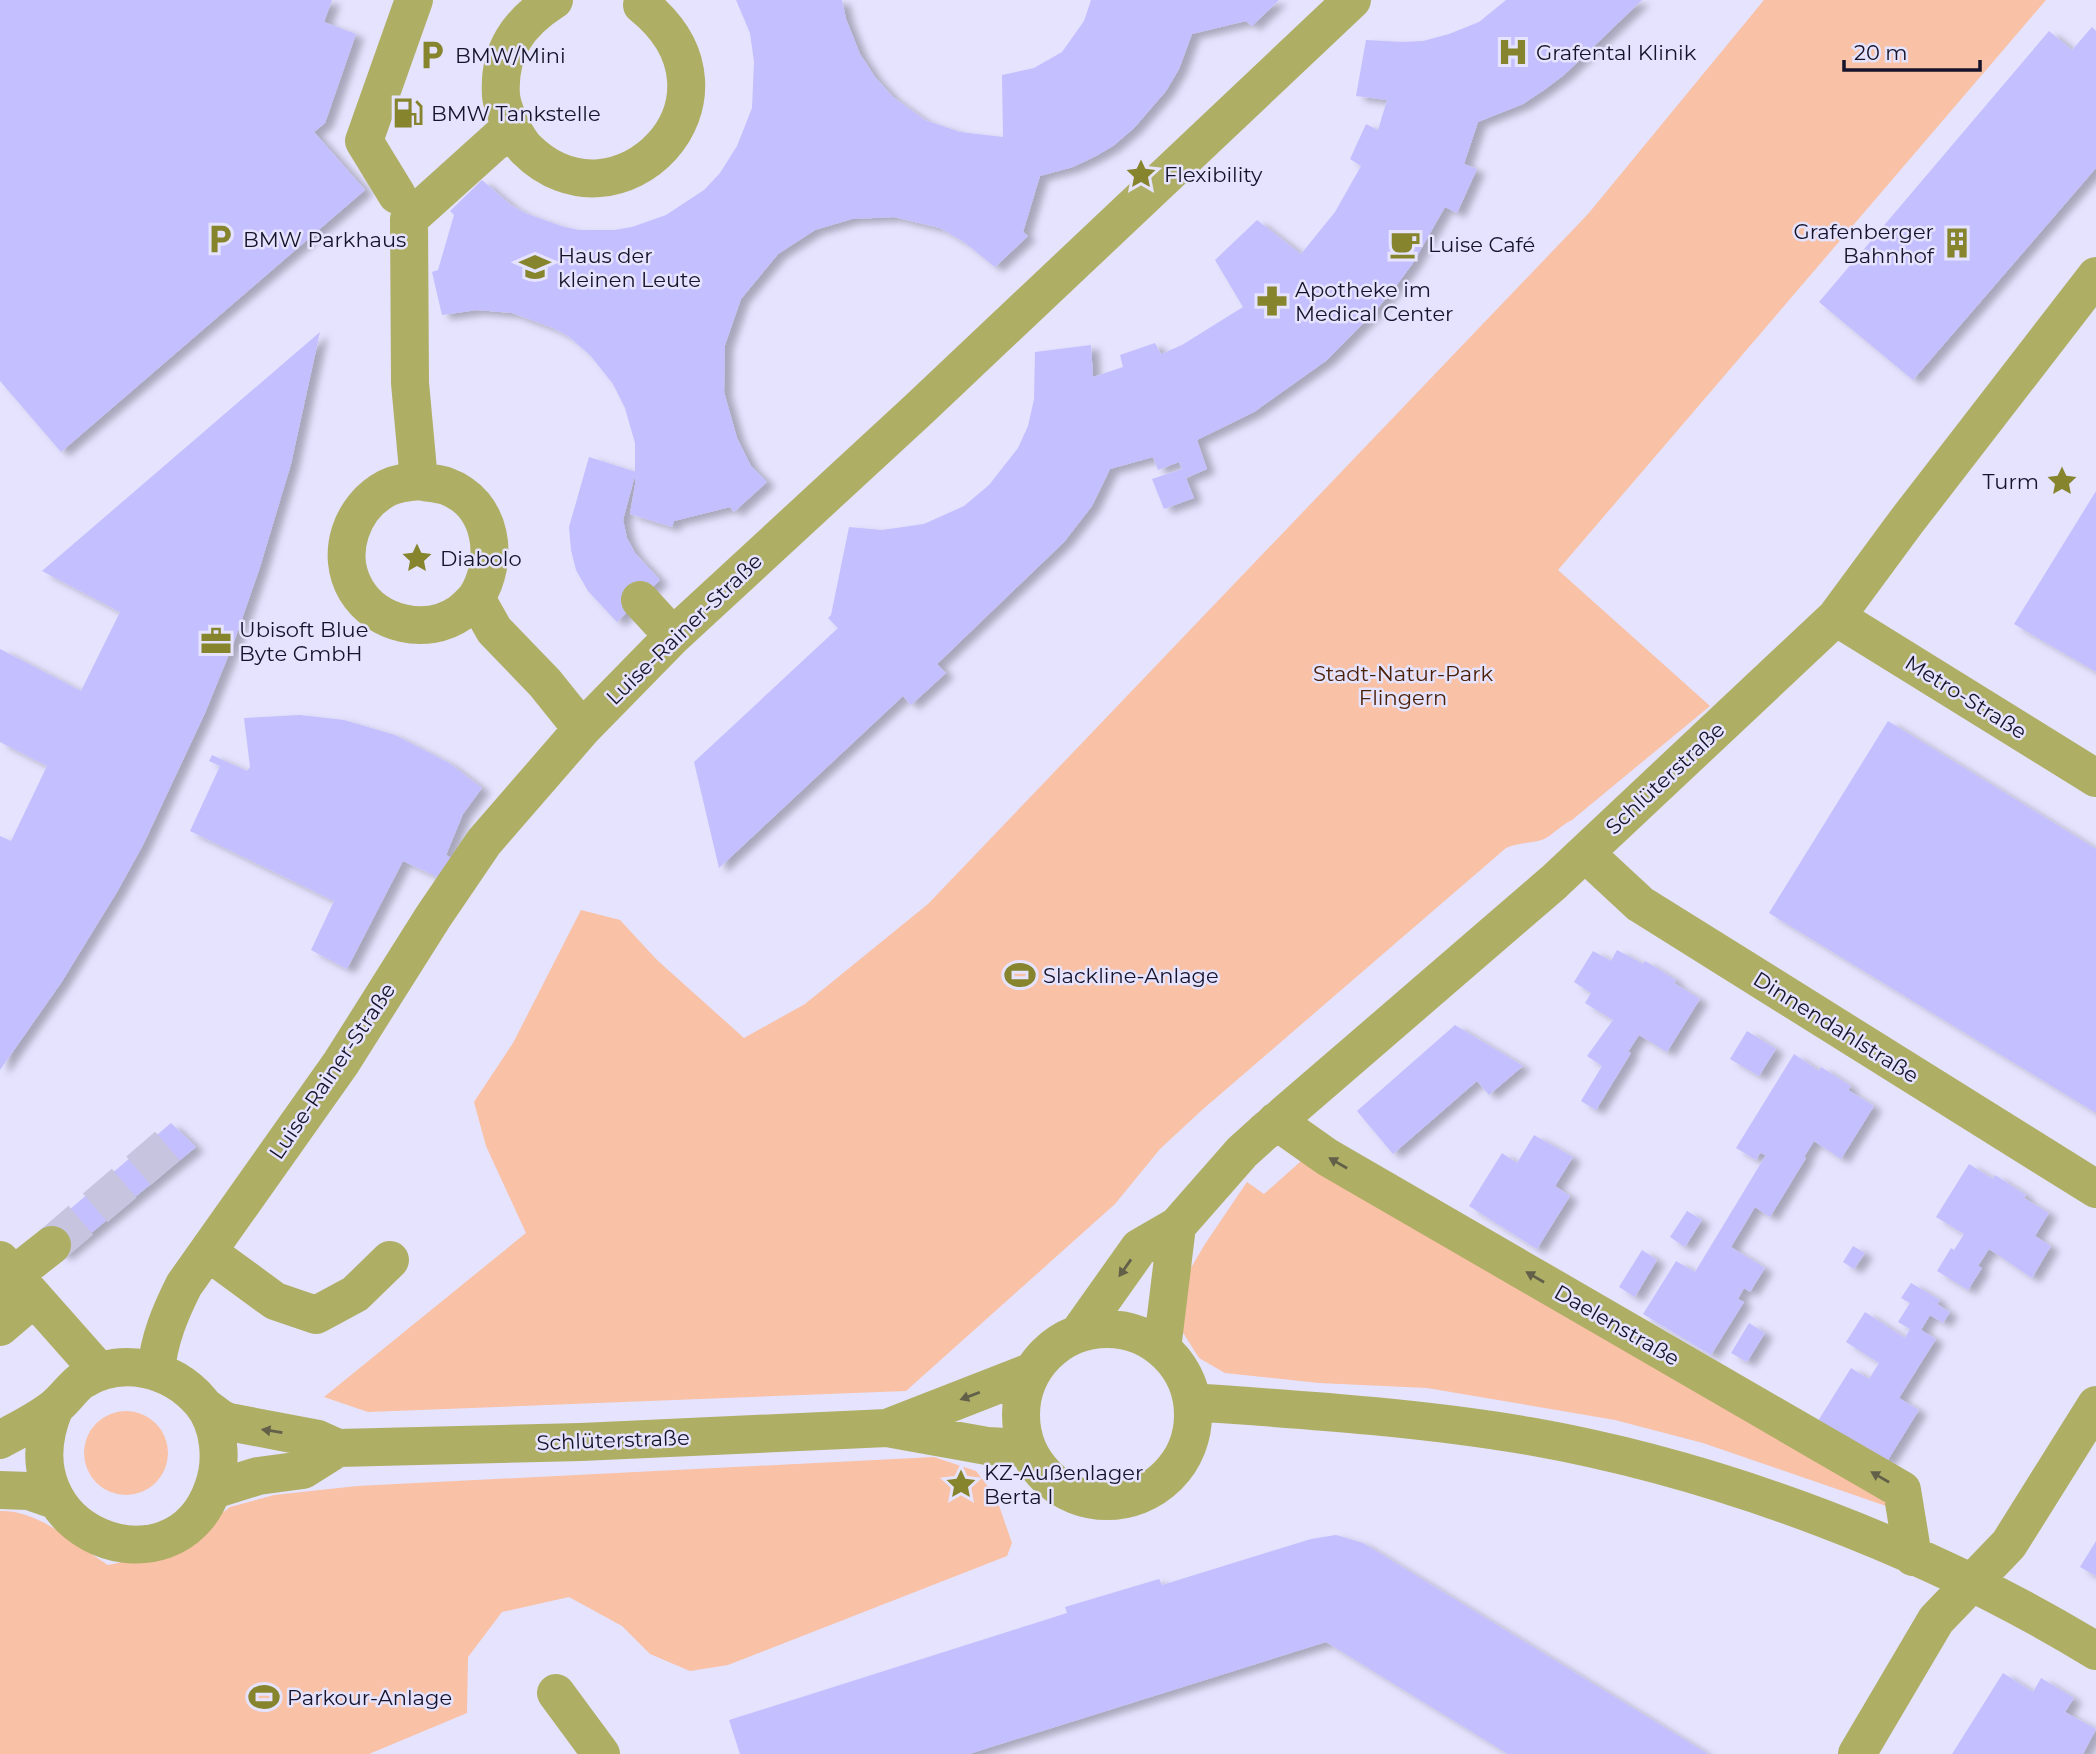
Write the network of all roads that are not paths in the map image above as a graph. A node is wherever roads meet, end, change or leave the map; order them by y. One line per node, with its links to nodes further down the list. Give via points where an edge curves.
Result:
1 (414, 0): 6 (street, via 364,141)
2 (554, 0): 5 (street, via 530,16 512,38 502,67 501,98)
3 (1352, 0): 12 (street, Luise-Rainer-Straße)
4 (640, 2): 5 (street, via 661,19 675,39 684,60 687,89 681,117 652,158 627,172 571,175 526,148)
5 (511, 127): 8 (street, via 409,219 410,383)
6 (397, 195)
7 (2096, 276): 11 (street, Schlüterstraße)
8 (419, 481): 9 (street, via 461,494 484,523 491,560); 9 (street, via 388,487 360,511 349,531 346,551 356,590 385,617 414,625 446,620)
9 (476, 598): 13 (street, via 494,630)
10 (640, 600): 12 (street)
11 (1836, 617): 14 (street, Metro-Straße); 15 (street, Schlüterstraße)
12 (673, 636): 13 (street, Luise-Rainer-Straße)
13 (582, 729): 20 (street, Luise-Rainer-Straße, via 484,842 341,1063)
14 (2096, 778)
15 (1585, 853): 16 (street, Schlüterstraße); 17 (street, Dinnendahlstraße, via 1640,904)
16 (1276, 1121): 18 (street, Schlüterstraße); 40 (street, Daelenstraße, one-way to 16, via 1902,1490 1327,1157)
17 (2096, 1189)
18 (1177, 1226): 24 (street, Schlüterstraße, one-way to 24, via 1139,1248); 25 (street)
19 (52, 1245): 22 (street)
20 (208, 1252): 21 (street, via 275,1301 316,1315 355,1294); 26 (street, Luise-Rainer-Straße, via 170,1312)
21 (390, 1260)
22 (12, 1280): 23 (street); 28 (street)
23 (0, 1327)
24 (1078, 1334): 25 (street, via 1122,1331); 27 (street, via 1045,1356)
25 (1162, 1349): 29 (street, via 1184,1376)
26 (156, 1371): 28 (street, via 127,1367); 31 (street, via 190,1390)
27 (1033, 1371): 33 (street, Schlüterstraße, one-way to 33); 36 (street, via 1022,1409)
28 (100, 1372): 32 (street, via 75,1387)
29 (1192, 1402): 36 (street, via 1191,1434 1184,1455 1156,1486 1136,1496 1094,1500 1074,1493 1055,1483); 40 (street, via 1426,1420 1531,1437 1725,1485)
30 (2096, 1405): 41 (street, via 2009,1545)
31 (204, 1406): 35 (street, Schlüterstraße, one-way to 31, via 318,1439 229,1422); 38 (street, via 219,1446)
32 (55, 1407): 34 (street); 39 (street, via 41,1454)
33 (887, 1429): 35 (street, Schlüterstraße); 36 (street, Schlüterstraße)
34 (0, 1440)
35 (338, 1448): 38 (street, via 303,1470 258,1476)
36 (1026, 1448)
37 (0, 1490): 39 (street, via 29,1491)
38 (213, 1490): 39 (street, via 183,1528 169,1537 136,1545 88,1534)
39 (52, 1499)
40 (1913, 1556): 41 (street)
41 (1973, 1584): 42 (street); 45 (street, via 1936,1619)
42 (2096, 1651)
43 (556, 1693): 44 (street)
44 (601, 1754)
45 (1857, 1754)

